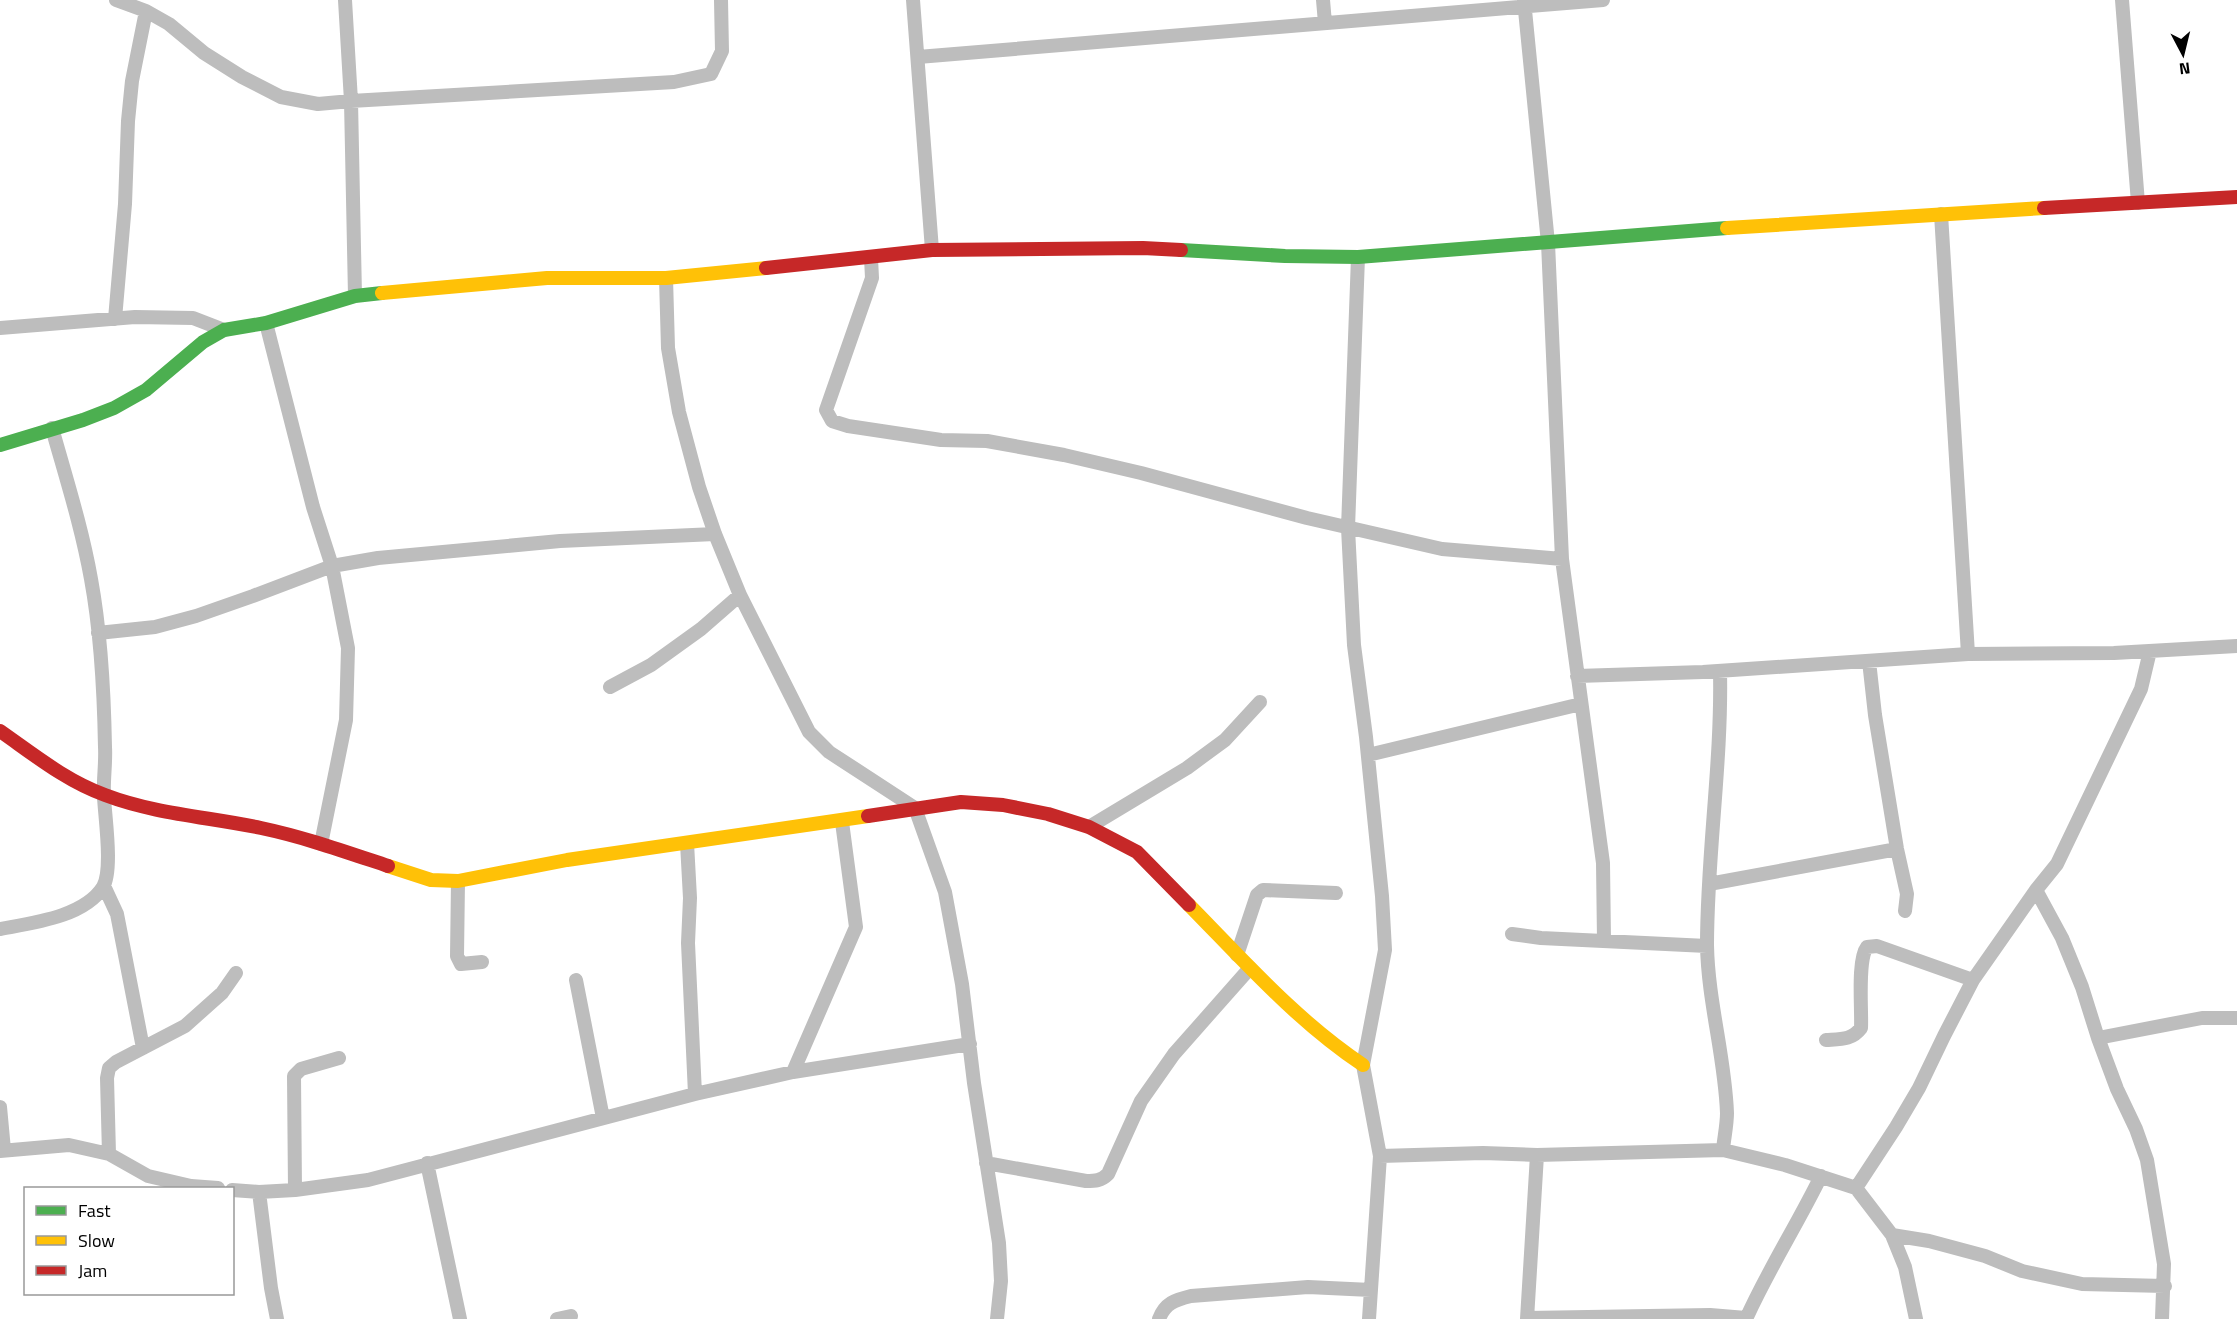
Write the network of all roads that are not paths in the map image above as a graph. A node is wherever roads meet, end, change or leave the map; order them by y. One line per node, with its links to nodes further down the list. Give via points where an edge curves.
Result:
1 (116, 0): 9 (street)
2 (345, 0): 12 (street)
3 (721, 0): 12 (street, via 722,51 711,74 674,82)
4 (913, 0): 11 (street)
5 (1323, 0): 10 (street)
6 (1603, 0): 8 (street)
7 (2122, 0): 14 (street)
8 (1524, 3): 10 (street); 16 (street)
9 (146, 11): 12 (street, via 204,53 281,97 318,104); 22 (street, via 129,111)
10 (1325, 24): 11 (street)
11 (918, 57): 17 (street)
12 (351, 100): 21 (street)
13 (2237, 197): 14 (street)
14 (2138, 203): 15 (street)
15 (1941, 214): 16 (street); 36 (street)
16 (1548, 243): 18 (street); 30 (street)
17 (932, 250): 18 (street, via 1143,248); 19 (street)
18 (1358, 257): 28 (street)
19 (871, 258): 20 (street); 28 (street, via 872,278 826,410 832,421 1064,455)
20 (666, 278): 21 (street, via 547,278); 29 (street, via 668,348 679,412)
21 (355, 296): 23 (street)
22 (115, 319): 24 (street); 25 (street, via 194,318)
23 (266, 323): 25 (street); 31 (street)
24 (0, 328)
25 (224, 330): 26 (street, via 203,342 146,390 114,408)
26 (52, 429): 27 (street); 33 (street, via 91,578)
27 (0, 445)
28 (1348, 528): 30 (street, via 1442,549); 44 (street, via 1354,645)
29 (715, 534): 31 (street, via 560,541); 32 (street)
30 (1562, 559): 39 (street)
31 (332, 566): 33 (street, via 196,616 154,627); 50 (street, via 348,648 346,720)
32 (740, 595): 40 (street, via 651,664); 46 (street, via 809,732 829,752)
33 (98, 633): 45 (street, via 106,749)
34 (2237, 646): 35 (street)
35 (2150, 651): 36 (street); 55 (street, via 2141,689 2057,864)
36 (1968, 654): 37 (street)
37 (1869, 661): 38 (street); 51 (street)
38 (1720, 671): 39 (street); 53 (street, via 1721,713)
39 (1577, 676): 42 (street)
40 (610, 687)
41 (1260, 702): 48 (street, via 1225,740 1187,768)
42 (1581, 704): 44 (street); 60 (street, via 1603,863)
43 (0, 731): 45 (street, via 64,776)
44 (1368, 754): 74 (street, via 1385,950)
45 (104, 795): 50 (street); 54 (street)
46 (915, 808): 47 (street); 48 (street, via 961,802 1004,805); 71 (street, via 945,892)
47 (842, 822): 49 (street); 75 (street, via 856,927)
48 (1089, 827): 62 (street, via 1137,852)
49 (687, 843): 52 (street); 76 (street)
50 (321, 844): 52 (street, via 431,880)
51 (1897, 849): 53 (street); 57 (street, via 1907,894)
52 (458, 881): 63 (street, via 457,956 461,964)
53 (1709, 884): 61 (street)
54 (104, 886): 58 (street, via 86,906); 72 (street, via 117,914)
55 (2036, 890): 67 (street); 69 (street, via 2062,938)
56 (1336, 893): 62 (street, via 1263,890 1257,895)
57 (1905, 911)
58 (0, 929)
59 (1512, 934): 60 (street)
60 (1604, 941): 61 (street)
61 (1707, 946): 79 (street, via 1727,1115)
62 (1238, 955): 64 (street)
63 (482, 962)
64 (1250, 968): 74 (street, via 1330,1044); 85 (street, via 1154,1082 1104,1178 1086,1181)
65 (236, 973): 72 (street, via 222,993 185,1026)
66 (576, 980): 78 (street)
67 (1973, 980): 70 (street, via 1877,946 1868,947 1863,952 1861,1028 1847,1039); 88 (street, via 1919,1088)
68 (2237, 1018): 69 (street, via 2202,1018)
69 (2098, 1038): 93 (street, via 2147,1160 2161,1240)
70 (1826, 1040)
71 (970, 1044): 75 (street); 85 (street)
72 (142, 1048): 81 (street, via 110,1068)
73 (339, 1058): 90 (street, via 294,1076)
74 (1363, 1065): 83 (street)
75 (793, 1072): 76 (street)
76 (695, 1094): 78 (street)
77 (0, 1107): 80 (street)
78 (603, 1118): 84 (street)
79 (1723, 1150): 82 (street); 86 (street)
80 (2, 1151): 81 (street, via 69,1145)
81 (109, 1154): 87 (street, via 148,1176)
82 (1537, 1155): 83 (street); 96 (street)
83 (1380, 1156): 94 (street)
84 (427, 1163): 90 (street, via 368,1180); 99 (street)
85 (986, 1163): 101 (street, via 999,1243)
86 (1821, 1176): 88 (street); 97 (street)
87 (209, 1187)
88 (1856, 1188): 92 (street)
89 (234, 1190): 91 (street)
90 (295, 1190): 91 (street)
91 (259, 1192): 98 (street)
92 (1892, 1235): 93 (street, via 1929,1241 2022,1271 2082,1284); 104 (street, via 1905,1267)
93 (2164, 1286): 105 (street)
94 (1371, 1290): 102 (street, via 1308,1287 1191,1296 1173,1300 1164,1307); 103 (street)
95 (571, 1316): 100 (street)
96 (1527, 1318): 97 (street)
97 (1746, 1318)
98 (278, 1319)
99 (460, 1319)
100 (557, 1319)
101 (997, 1319)
102 (1159, 1319)
103 (1369, 1319)
104 (1916, 1319)
105 (2162, 1319)

